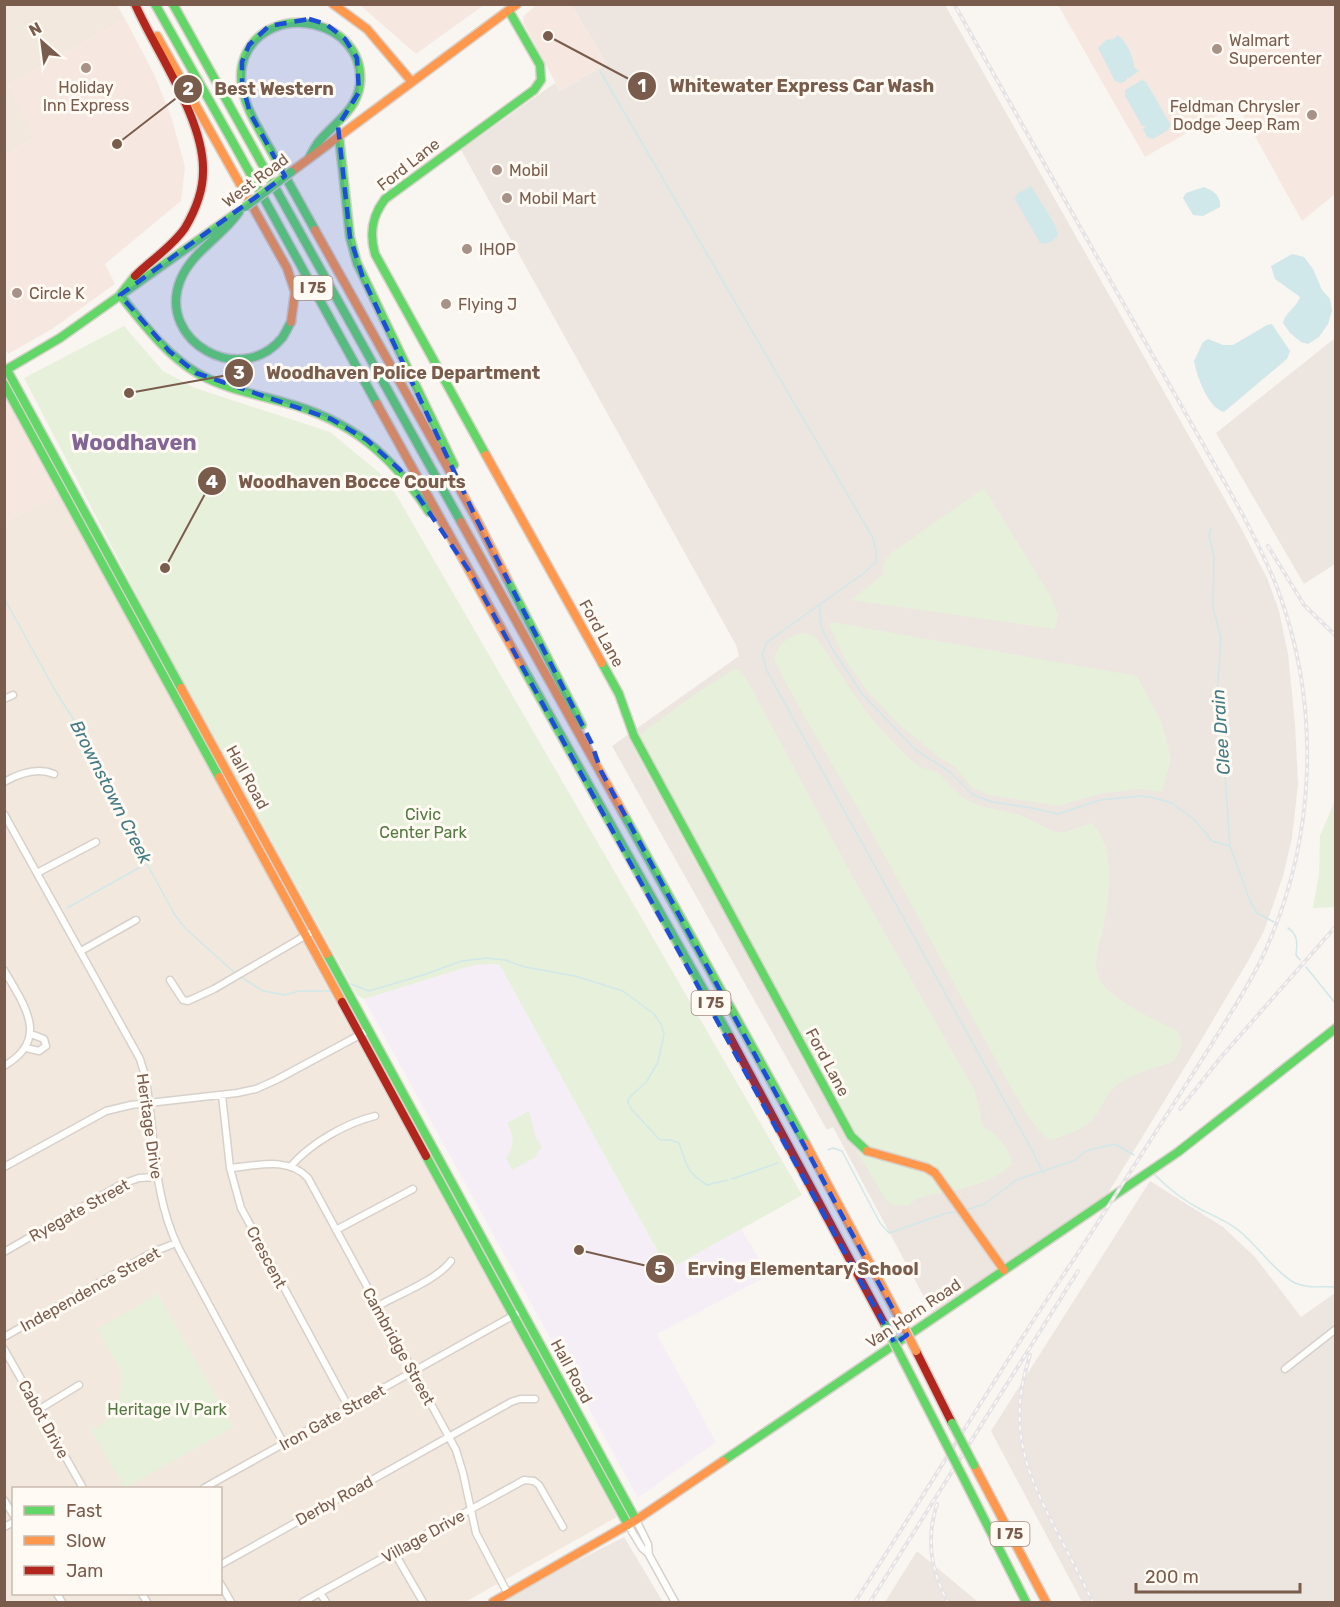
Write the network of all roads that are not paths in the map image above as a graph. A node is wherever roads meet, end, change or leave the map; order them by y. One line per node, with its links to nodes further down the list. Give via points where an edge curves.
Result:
1 (136, 4): 10 (main road, via 250,201 294,286 294,312 281,340 256,357 231,360 208,354 190,339 178,315 176,293 189,263 232,225); 11 (main road, via 193,119 202,152 202,179 196,206 184,228)
2 (155, 4): 16 (main road, I 75)
3 (173, 4): 19 (main road, I 75)
4 (333, 4): 7 (main road, via 370,31)
5 (518, 4): 6 (main road, West Road)
6 (509, 11): 7 (main road, West Road); 48 (main road, Ford Lane, via 540,65 542,80 534,90 378,207 370,233 375,254 619,693 634,736 851,1136 870,1153 935,1173)
7 (412, 82): 8 (main road, West Road)
8 (339, 136): 9 (main road, West Road); 15 (main road, via 350,237 357,263)
9 (309, 158): 10 (main road, West Road, bridge); 15 (main road, via 321,139 353,106 359,92 360,72 357,58 339,32 326,24 294,18 269,26 249,45 242,62 244,98)
10 (242, 209): 11 (main road, West Road)
11 (120, 295): 12 (main road, West Road, via 60,338); 16 (main road, via 169,351 196,373 320,414 375,447 400,470 457,559)
12 (5, 369): 14 (main road, Hall Road)
13 (4, 384): 14 (main road, Hall Road)
14 (22, 407): 26 (main road, Hall Road)
15 (477, 520): 19 (main road, via 591,742)
16 (470, 572): 80 (main road, I 75, bridge, via 774,1118 885,1324)
17 (13, 695): 18 (street)
18 (4, 699)
19 (600, 771): 81 (main road, I 75, bridge, via 773,1083)
20 (54, 774): 21 (street, via 37,770)
21 (4, 782)
22 (4, 814): 24 (street, Heritage Drive)
23 (96, 842): 24 (street)
24 (37, 873): 27 (street, Heritage Drive)
25 (136, 920): 27 (street)
26 (311, 932): 30 (street, via 188,1001 183,1000); 32 (main road, Hall Road)
27 (81, 951): 37 (street, Heritage Drive, via 140,1059)
28 (4, 970): 29 (street)
29 (7, 979): 33 (street, via 28,1012)
30 (170, 980)
31 (1335, 1028): 48 (main road, Van Horn Road, via 1178,1152)
32 (365, 1032): 36 (street, via 266,1085); 50 (main road, Hall Road)
33 (31, 1034): 34 (street); 34 (street, via 44,1039 46,1046 39,1051)
34 (27, 1044): 35 (street)
35 (4, 1066)
36 (222, 1095): 37 (street); 41 (street, Crescent)
37 (149, 1103): 40 (street, via 94,1116); 42 (street, Heritage Drive)
38 (375, 1116): 39 (street, via 318,1142)
39 (291, 1166): 41 (street); 44 (street, Cambridge Street, via 308,1178)
40 (4, 1167)
41 (230, 1168): 58 (street, Crescent, via 247,1220)
42 (157, 1177): 45 (street, Heritage Drive); 46 (street, Ryegate Street, via 122,1184)
43 (413, 1189): 44 (street)
44 (336, 1230): 49 (street, Cambridge Street)
45 (176, 1243): 52 (street, Independence Street, via 153,1252); 61 (street, Heritage Drive)
46 (4, 1252)
47 (451, 1261): 49 (street, via 435,1275)
48 (1004, 1270): 67 (main road, Van Horn Road)
49 (378, 1306): 55 (street, Cambridge Street)
50 (518, 1313): 55 (street, Iron Gate Street); 67 (main road, Hall Road)
51 (1335, 1329): 54 (street)
52 (4, 1337)
53 (4, 1349): 59 (street, Cabot Drive)
54 (1285, 1370)
55 (413, 1371): 58 (street, Iron Gate Street); 60 (street, Cambridge Street)
56 (79, 1386): 59 (street)
57 (535, 1399): 60 (street, Derby Road, via 511,1402)
58 (349, 1408): 61 (street, Iron Gate Street)
59 (39, 1410): 62 (street, Cabot Drive)
60 (449, 1436): 65 (street, Cambridge Street, via 461,1462); 70 (street, Derby Road)
61 (284, 1444): 63 (street, Iron Gate Street)
62 (81, 1487)
63 (206, 1487)
64 (4, 1500): 66 (street)
65 (470, 1509): 68 (street, Village Drive, via 524,1480 534,1481); 69 (street, Village Drive); 73 (street, Cambridge Street, via 478,1540)
66 (12, 1513)
67 (632, 1522): 73 (main road, Van Horn Road); 79 (street, Hall Road, via 648,1544)
68 (563, 1527)
69 (393, 1552): 72 (street, Village Drive); 77 (street)
70 (222, 1564)
71 (222, 1586): 74 (street)
72 (320, 1593): 75 (street, Village Drive); 76 (street)
73 (508, 1594): 78 (main road, Van Horn Road)
74 (231, 1602)
75 (303, 1602)
76 (326, 1602)
77 (423, 1602)
78 (493, 1602)
79 (675, 1602)
80 (1026, 1602)
81 (1046, 1602)

